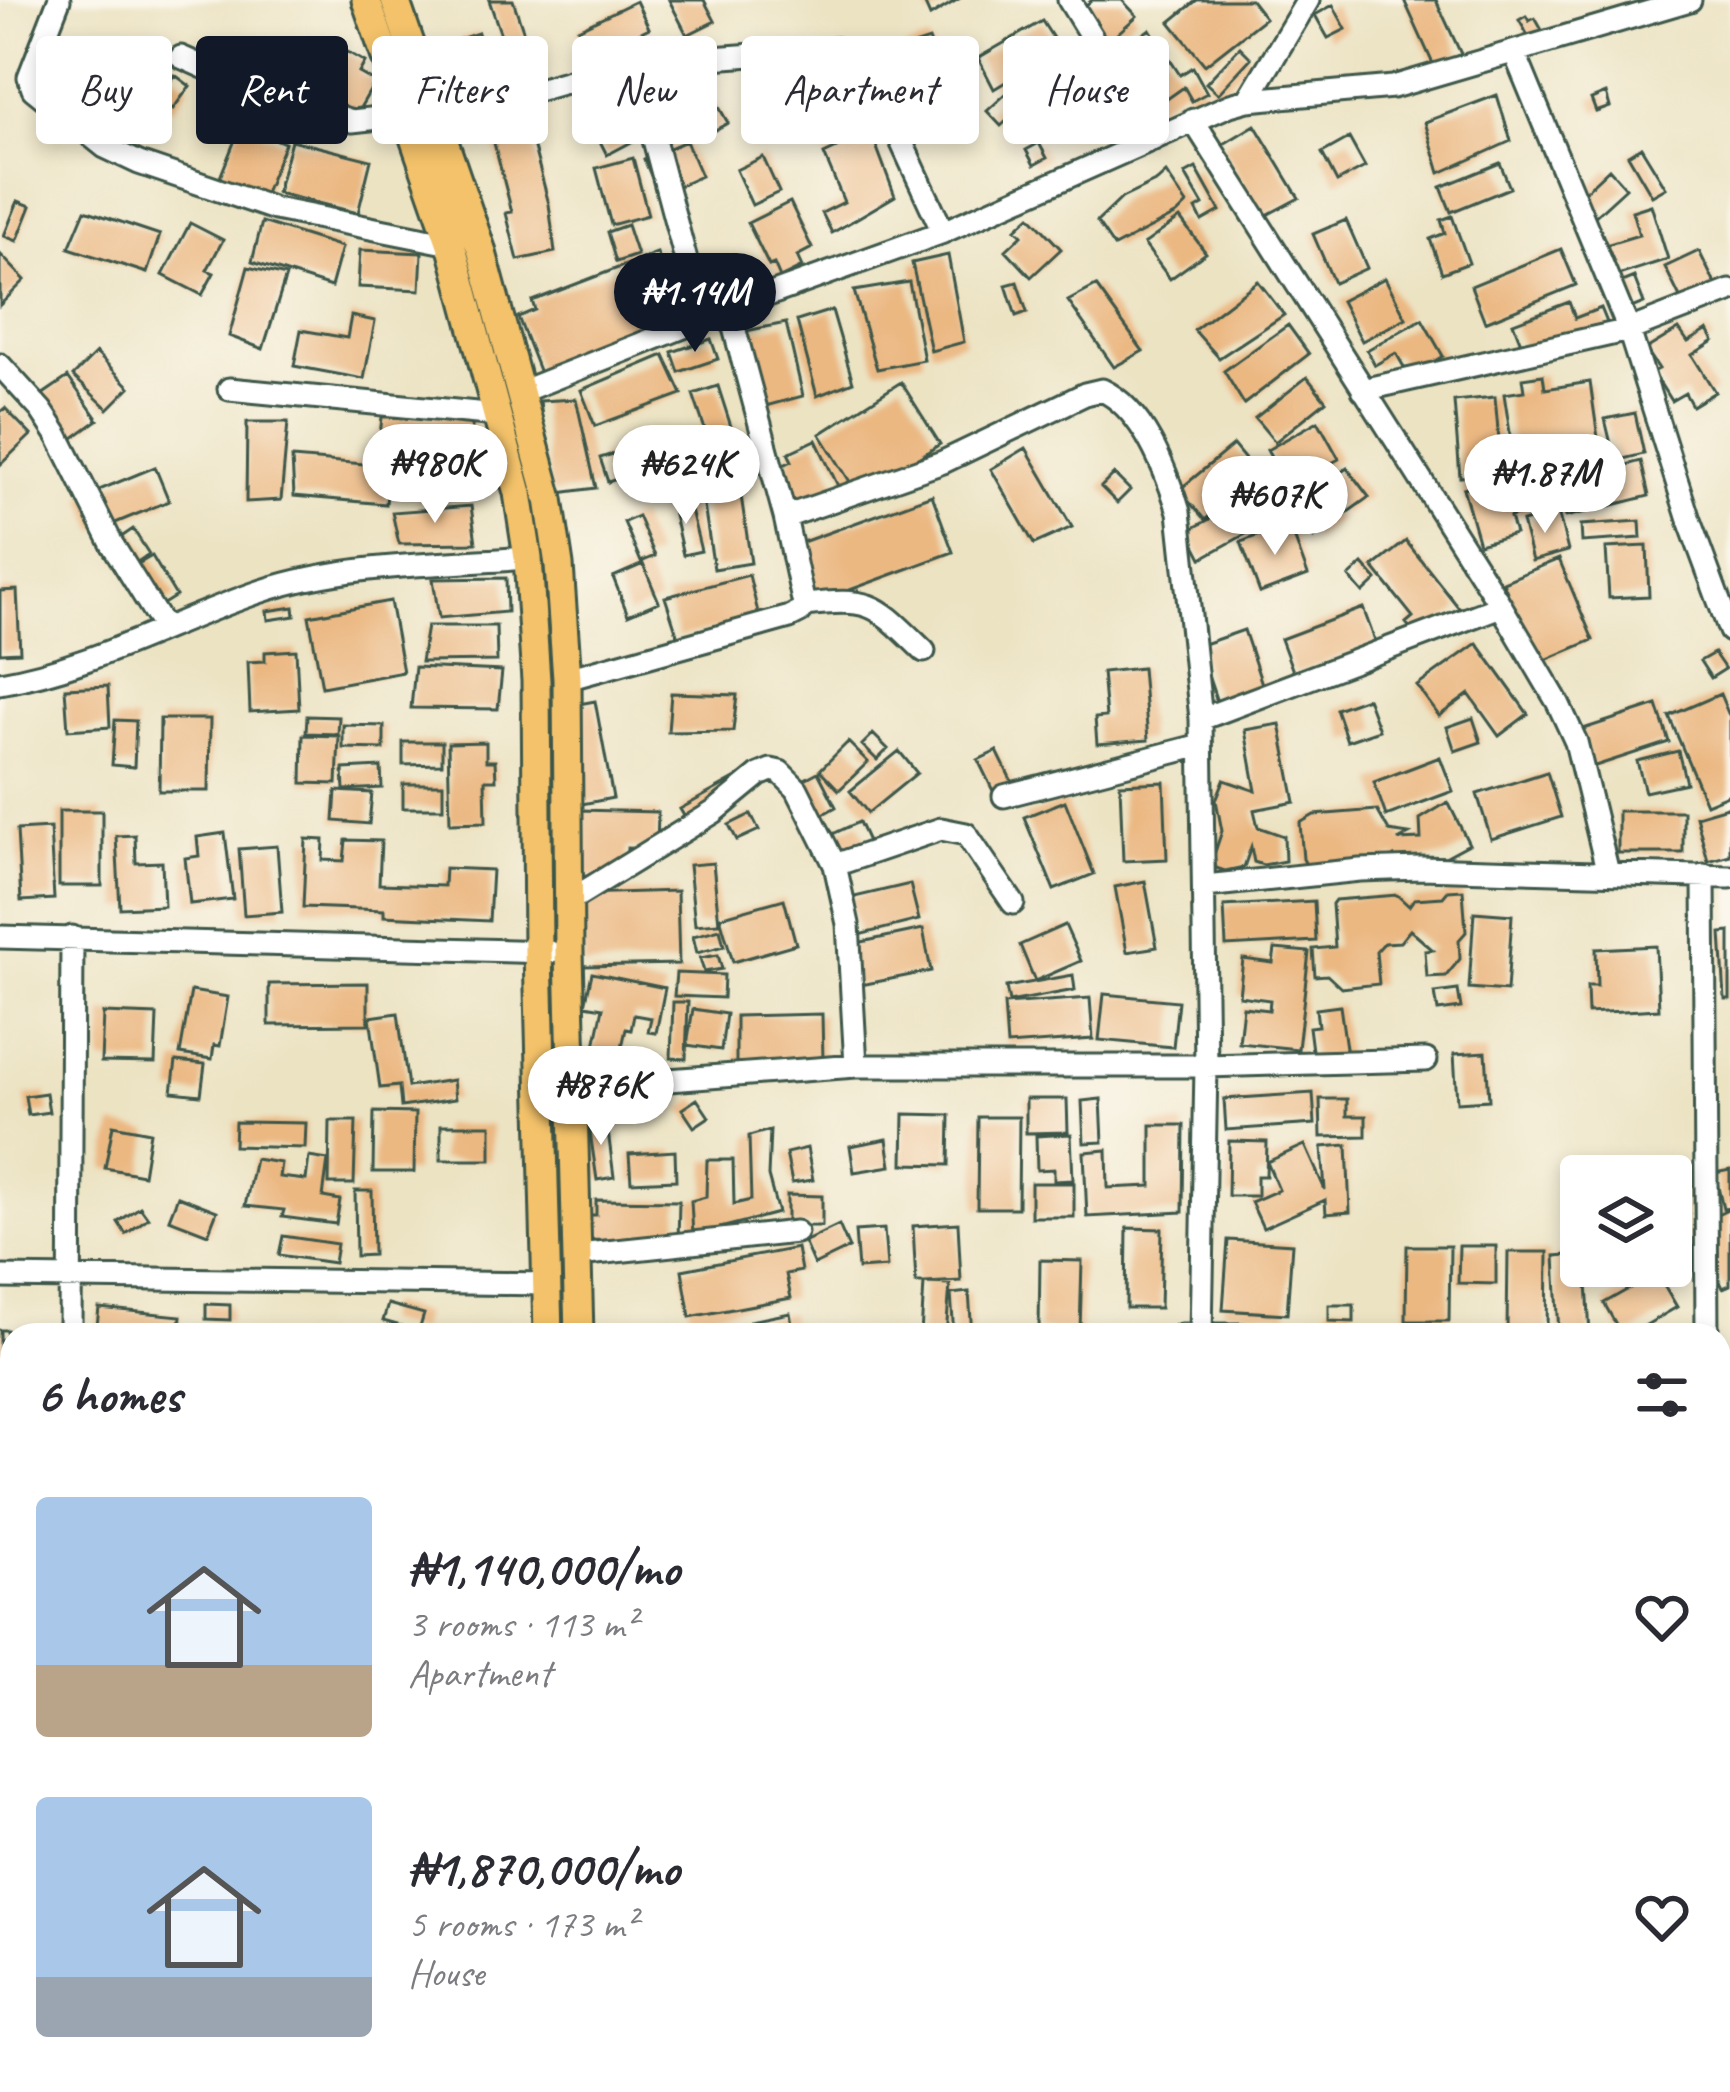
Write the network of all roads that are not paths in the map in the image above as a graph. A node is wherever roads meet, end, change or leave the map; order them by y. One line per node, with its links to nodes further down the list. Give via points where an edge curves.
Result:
1 (59, 0): 23 (street, via 29,77 33,89 105,147 275,209)
2 (366, 0): 8 (main road)
3 (395, 0): 9 (main road)
4 (1069, 0): 10 (street)
5 (1308, 0): 14 (street)
6 (1690, 0): 7 (street)
7 (1614, 11): 11 (street)
8 (379, 36)
9 (407, 36)
10 (1091, 36)
11 (1515, 54): 14 (street, via 1393,86); 27 (street)
12 (181, 57): 15 (street, via 255,90 352,121)
13 (548, 87): 22 (street, via 629,64 854,52)
14 (1248, 100): 16 (street)
15 (372, 119)
16 (1193, 120): 17 (street); 30 (street)
17 (1169, 132)
18 (416, 144): 23 (main road)
19 (445, 144): 31 (main road)
20 (655, 144): 26 (street)
21 (1143, 144): 22 (street)
22 (944, 232): 25 (street)
23 (451, 244): 32 (main road)
24 (1730, 291): 27 (street)
25 (729, 309): 26 (street); 33 (street)
26 (702, 320): 31 (street)
27 (1629, 330): 30 (street); 38 (street)
28 (0, 365): 37 (street, via 58,436)
29 (229, 389): 32 (street)
30 (1363, 390): 36 (street)
31 (520, 392): 40 (main road, via 549,499)
32 (497, 415): 34 (main road)
33 (785, 517): 35 (street); 42 (street, via 943,463 1085,394 1115,396 1170,480 1179,512)
34 (528, 558): 37 (street, via 326,575); 54 (main road)
35 (804, 604): 39 (street, via 866,602); 40 (street, via 790,617)
36 (1501, 606): 42 (street); 46 (street, via 1576,742)
37 (164, 628): 41 (street)
38 (1730, 632)
39 (924, 651)
40 (567, 679): 50 (main road)
41 (0, 683)
42 (1201, 719): 43 (street)
43 (1202, 745): 44 (street); 49 (street)
44 (1004, 796)
45 (835, 866): 50 (street, via 797,789 771,770); 51 (street, via 953,830 966,834); 57 (street, via 848,924)
46 (1608, 873): 47 (street); 49 (street, via 1360,870)
47 (1704, 874): 48 (street); 69 (street)
48 (1730, 877)
49 (1205, 886): 58 (street)
50 (569, 901): 55 (main road)
51 (1013, 903)
52 (0, 937): 53 (street)
53 (72, 937): 54 (street); 63 (street)
54 (538, 952): 55 (street); 64 (main road)
55 (568, 953): 59 (main road)
56 (1426, 1060): 58 (street)
57 (856, 1066): 58 (street); 59 (street)
58 (1206, 1066): 68 (street)
59 (575, 1087): 61 (main road)
60 (796, 1232): 61 (street)
61 (578, 1255): 67 (main road)
62 (0, 1276): 63 (street)
63 (71, 1278): 64 (street); 65 (street)
64 (548, 1284): 66 (main road)
65 (70, 1323)
66 (548, 1323)
67 (580, 1323)
68 (1195, 1323)
69 (1705, 1323)

